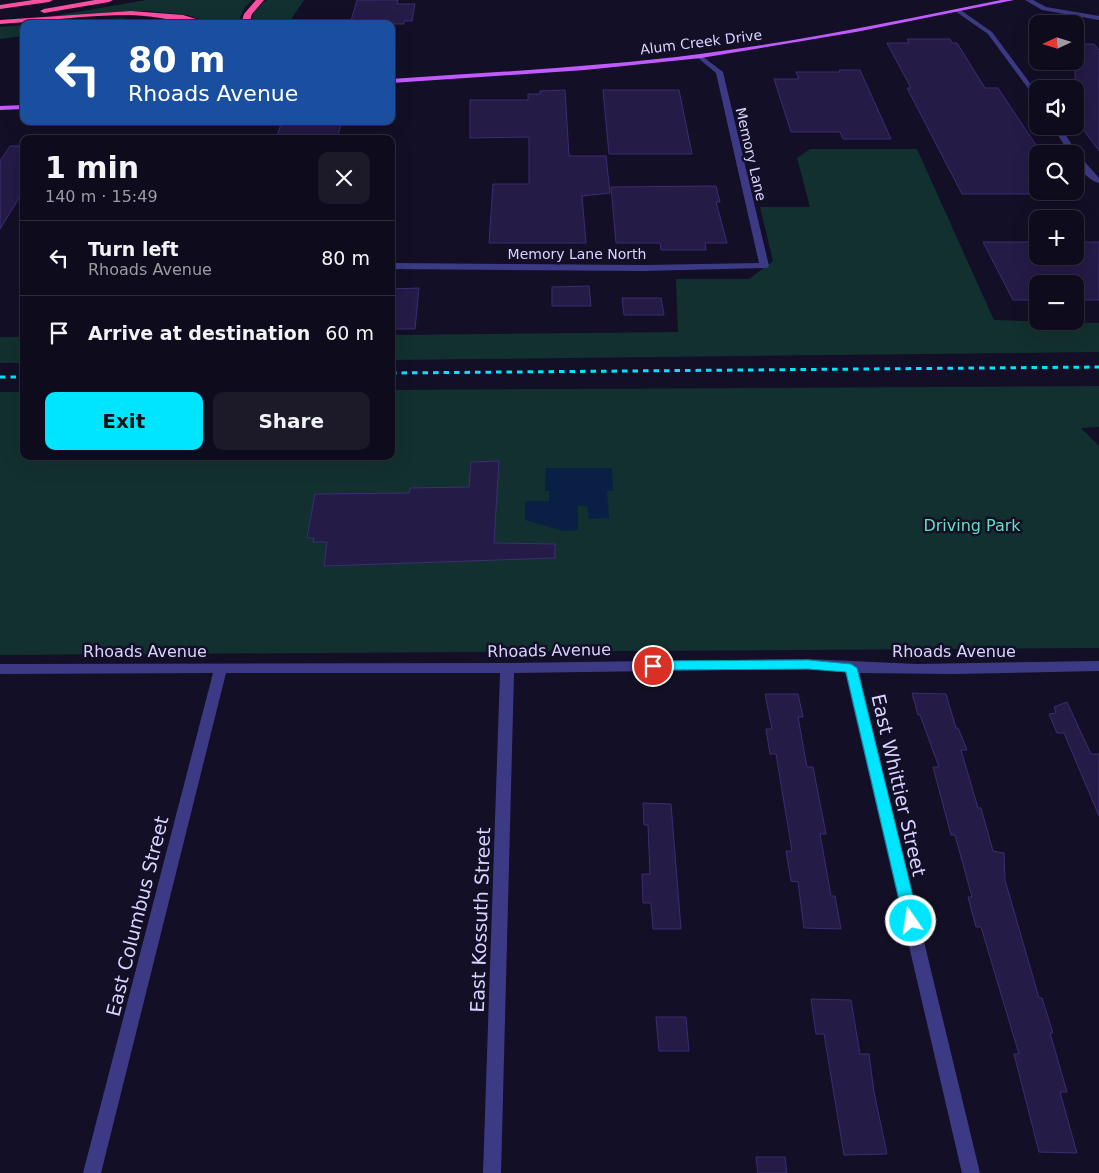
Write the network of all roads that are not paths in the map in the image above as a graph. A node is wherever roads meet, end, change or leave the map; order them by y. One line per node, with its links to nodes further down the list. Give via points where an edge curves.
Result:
1 (49, 0): 6 (highway)
2 (110, 0): 8 (highway)
3 (260, 0): 12 (highway)
4 (1011, 0): 7 (main road, Alum Creek Drive)
5 (1028, 0): 9 (street, via 1044,9)
6 (0, 7)
7 (957, 10): 15 (main road, Alum Creek Drive, via 785,44); 17 (street, via 990,33)
8 (0, 17)
9 (1099, 18)
10 (31, 20): 11 (highway, via 140,13)
11 (191, 20)
12 (246, 20)
13 (20, 21): 14 (highway)
14 (0, 22)
15 (700, 57): 16 (main road, Alum Creek Drive); 23 (street, Memory Lane, via 719,72)
16 (395, 81)
17 (1029, 87)
18 (20, 107): 19 (main road)
19 (0, 108)
20 (1084, 167): 21 (street)
21 (1099, 181)
22 (395, 266): 23 (street, Memory Lane North)
23 (764, 266)
24 (1099, 666): 27 (street, Rhoads Avenue)
25 (221, 668): 26 (street, Rhoads Avenue); 28 (street, Rhoads Avenue); 29 (street, East Columbus Street)
26 (507, 668): 27 (street, Rhoads Avenue, via 808,664); 30 (street, East Kossuth Street)
27 (851, 668): 31 (street, East Whittier Street)
28 (0, 669)
29 (92, 1173)
30 (492, 1173)
31 (972, 1173)

